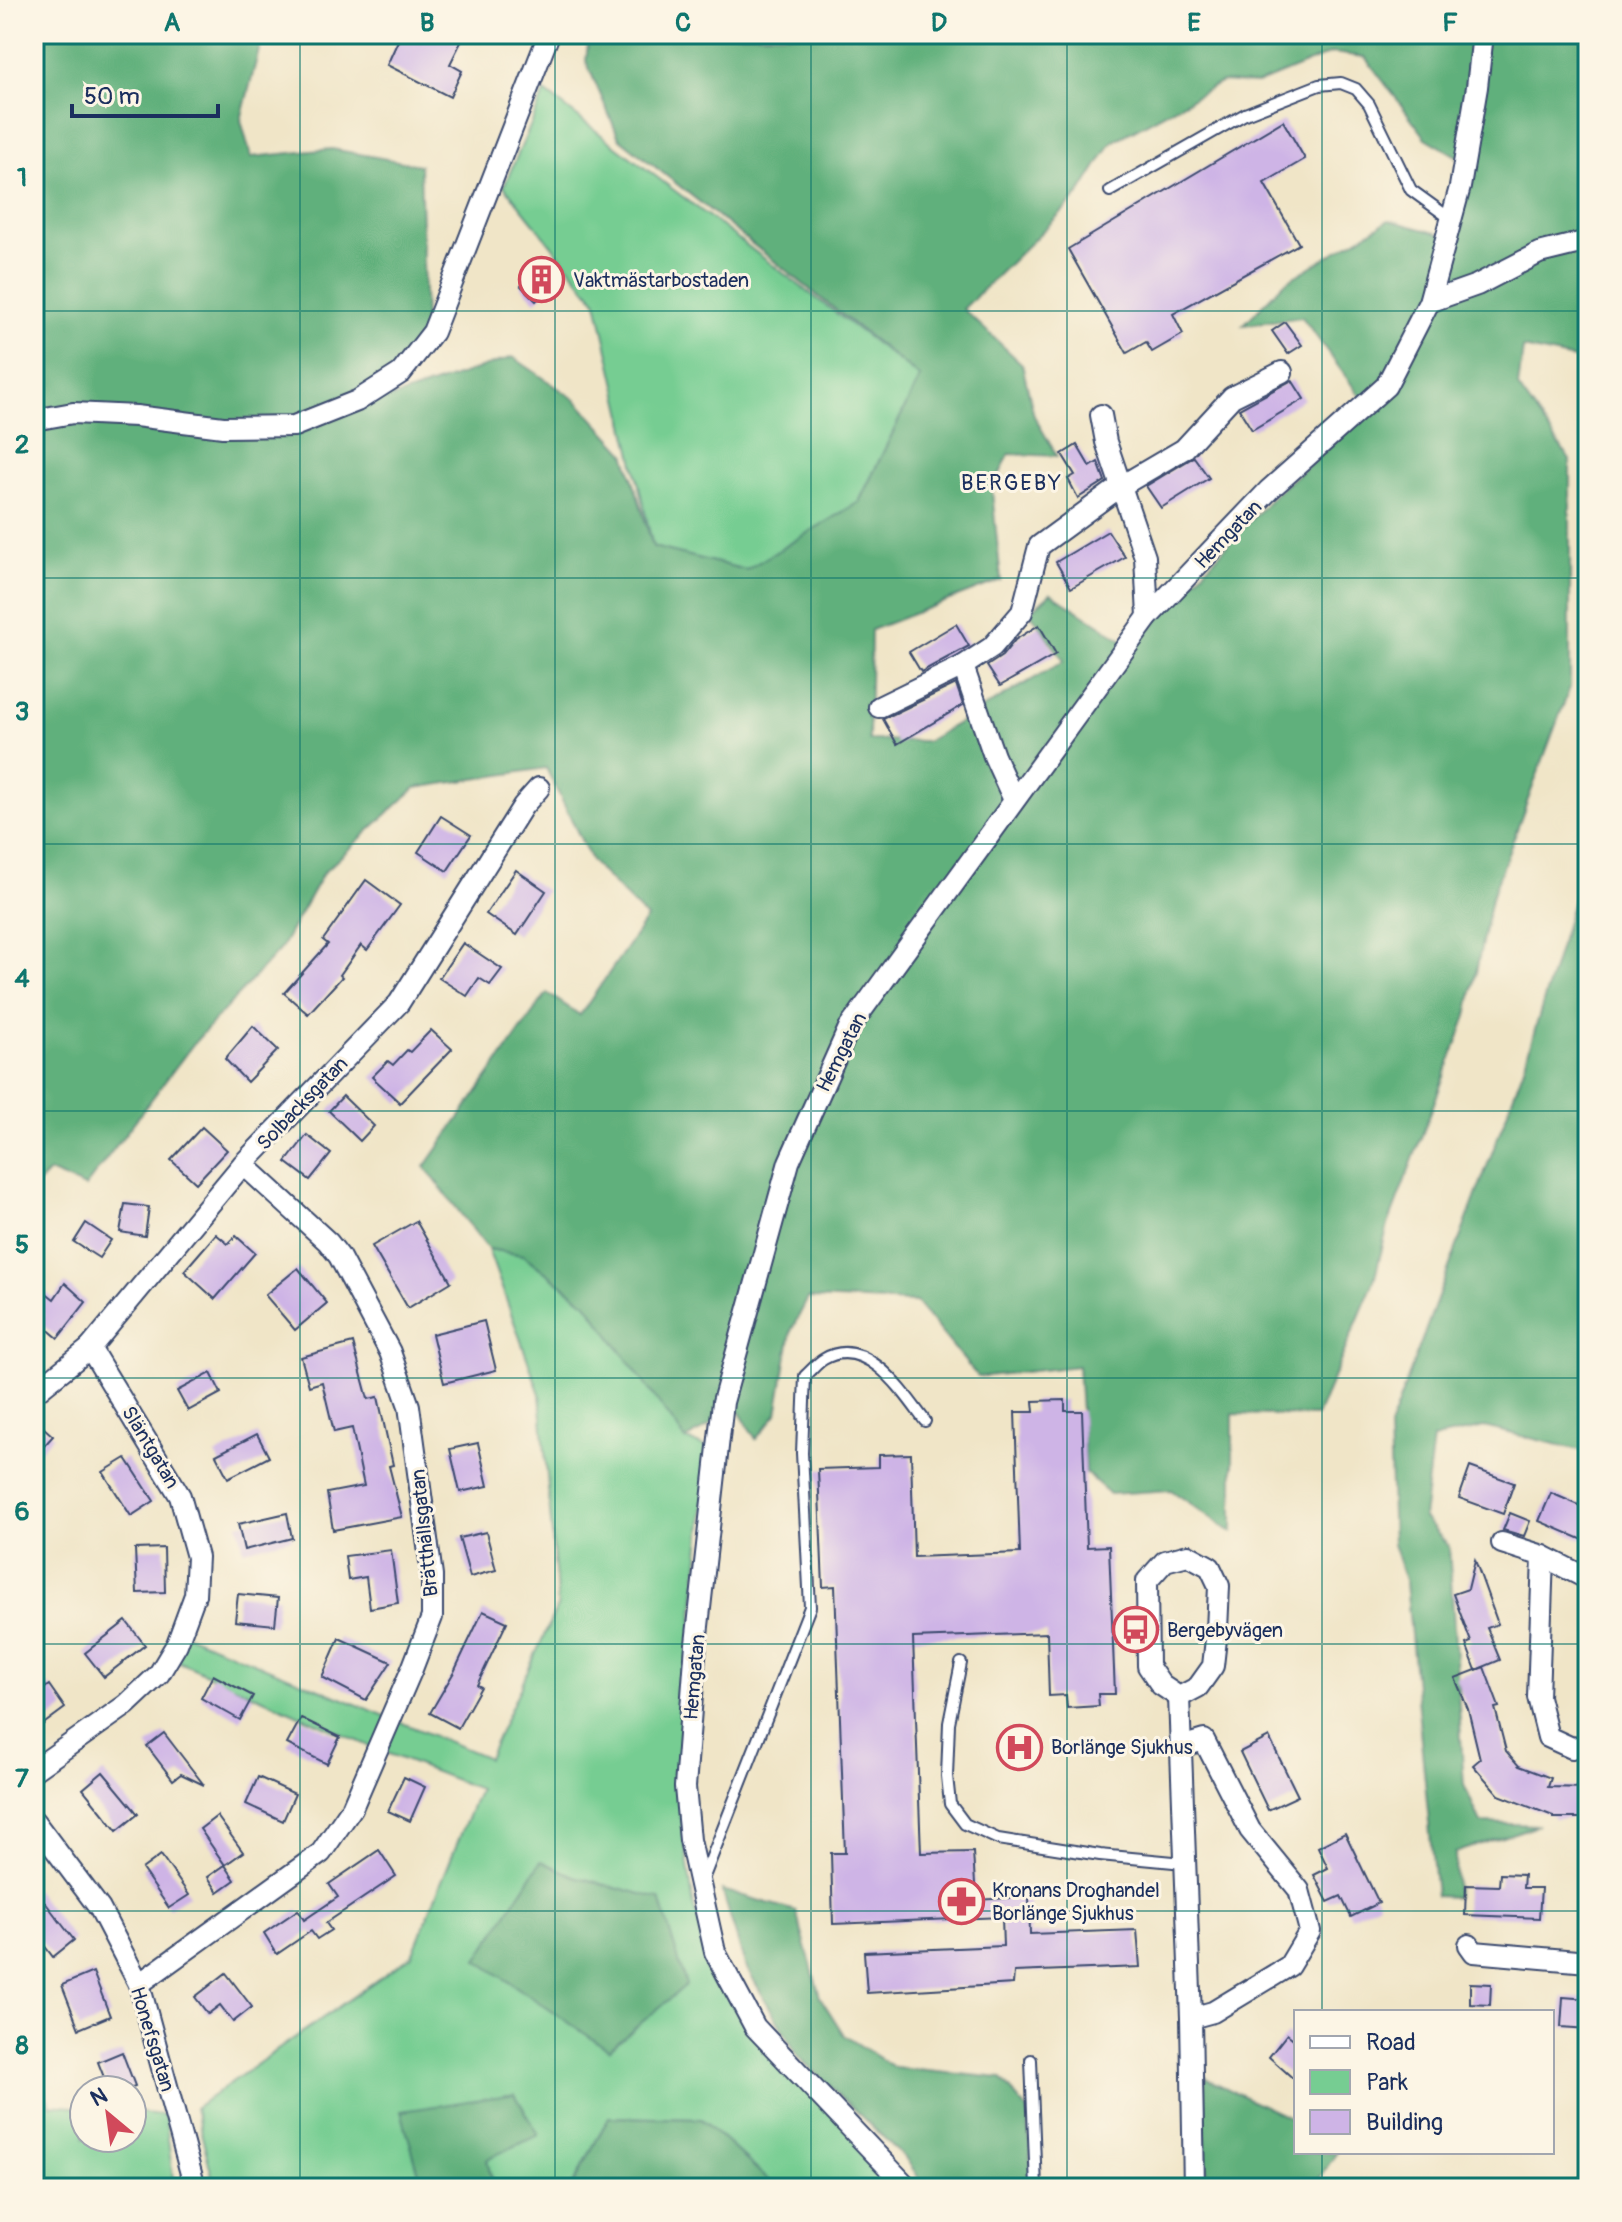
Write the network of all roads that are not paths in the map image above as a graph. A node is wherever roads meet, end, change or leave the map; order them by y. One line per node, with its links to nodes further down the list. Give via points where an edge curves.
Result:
1 (549, 34): 9 (street, via 433,332 401,373 357,401 294,426 223,427 73,413)
2 (1483, 34): 4 (street, Hemgatan)
3 (1110, 191): 4 (lane, via 1245,114 1319,85 1341,83 1356,89 1369,104 1411,190)
4 (1451, 219): 6 (street, Hemgatan)
5 (1588, 241): 6 (street, via 1539,253 1477,285)
6 (1429, 302): 11 (street, Hemgatan, via 1386,386 1269,490)
7 (1282, 372): 10 (street, via 1232,397 1184,449)
8 (1101, 415): 10 (street)
9 (34, 420)
10 (1121, 486): 11 (street, via 1145,557); 12 (street, via 1039,546 1022,612 992,647)
11 (1148, 617): 15 (street, Hemgatan)
12 (963, 666): 13 (street); 15 (street)
13 (879, 707)
14 (539, 788): 16 (street, Solbacksgatan, via 399,1003)
15 (1014, 800): 30 (street, Hemgatan, via 849,1028 789,1162 723,1402 685,1787)
16 (243, 1164): 17 (street, Solbacksgatan); 33 (street, Brätthällsgatan, via 339,1256 390,1352 409,1406 432,1576 432,1617 352,1808 321,1853)
17 (90, 1348): 18 (street, Solbacksgatan); 27 (street, Släntgatan, via 180,1496 197,1557 195,1595 159,1674 126,1705)
18 (34, 1393)
19 (925, 1421): 30 (lane, via 869,1360 848,1353 825,1358 805,1376 802,1453 810,1607)
20 (1502, 1543): 21 (street)
21 (1543, 1556): 22 (street); 25 (street, via 1538,1697 1548,1737 1572,1748)
22 (1588, 1579)
23 (961, 1663): 29 (lane, via 949,1723 947,1776 950,1804 965,1824 998,1839)
24 (1179, 1697): 24 (street, via 1198,1687 1213,1666 1219,1586 1210,1567 1188,1555 1165,1561 1147,1581 1148,1666 1161,1685); 26 (street)
25 (1588, 1745)
26 (1181, 1747): 29 (street); 34 (street, via 1204,1740 1250,1830 1299,1890 1310,1931 1289,1966 1213,2012)
27 (34, 1770)
28 (34, 1821): 33 (street, Honefsgatan, via 100,1909)
29 (1184, 1863): 34 (street)
30 (700, 1888): 38 (street, Hemgatan, via 715,1952 755,2027)
31 (1469, 1945): 32 (street, via 1474,1952)
32 (1588, 1962)
33 (139, 1984): 37 (street, Honefsgatan)
34 (1191, 2018): 40 (street)
35 (1031, 2060): 39 (lane)
36 (1588, 2184): 41 (street)
37 (195, 2188)
38 (908, 2188)
39 (1036, 2188)
40 (1194, 2188)
41 (1584, 2188)

